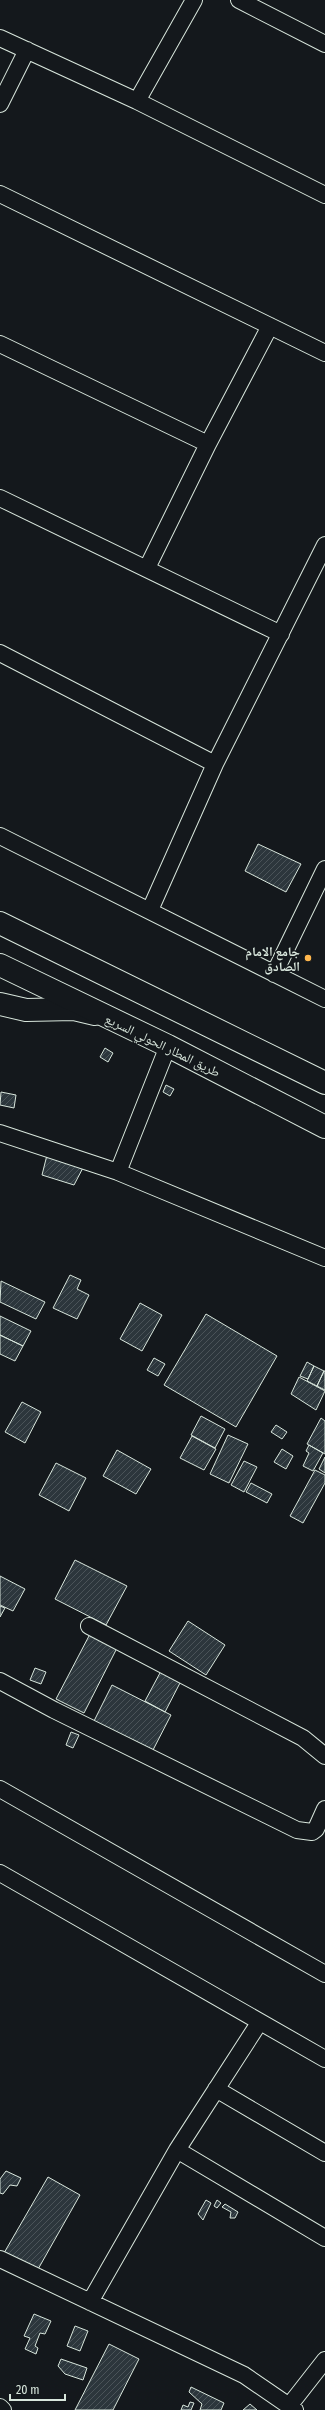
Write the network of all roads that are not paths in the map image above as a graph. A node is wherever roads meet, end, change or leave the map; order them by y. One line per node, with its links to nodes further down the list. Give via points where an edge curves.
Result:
1 (194, 0): 6 (street)
2 (239, 0): 4 (street)
3 (0, 38): 5 (street)
4 (325, 44)
5 (27, 50): 6 (street); 7 (street)
6 (137, 101): 9 (street)
7 (0, 104)
8 (0, 194): 10 (street)
9 (325, 195)
10 (270, 326): 12 (street); 13 (street)
11 (0, 344): 13 (street)
12 (325, 353)
13 (208, 444): 16 (street)
14 (0, 498): 16 (street)
15 (325, 545): 17 (street)
16 (147, 568): 17 (street)
17 (281, 634): 19 (street)
18 (0, 653): 19 (street)
19 (215, 764): 22 (street)
20 (0, 836): 22 (street)
21 (325, 869): 25 (street)
22 (150, 910): 25 (street)
23 (0, 923): 30 (main road)
24 (0, 965): 28 (main road, طريق المطار الحولي السريع)
25 (274, 974): 26 (street)
26 (325, 999)
27 (0, 1004): 28 (main road, via 26,1010 74,1009)
28 (112, 1020): 29 (main road, طريق المطار الحولي السريع)
29 (168, 1046): 31 (main road, طريق المطار الحولي السريع); 33 (street)
30 (325, 1083)
31 (325, 1127)
32 (0, 1133): 33 (street)
33 (118, 1172): 34 (street)
34 (325, 1258)
35 (89, 1626): 37 (street, via 303,1738)
36 (0, 1681): 39 (street, via 297,1830 312,1832 316,1829)
37 (325, 1756)
38 (0, 1790): 41 (street)
39 (325, 1809)
40 (0, 1873): 42 (street)
41 (325, 1974)
42 (259, 2023): 43 (street); 44 (street)
43 (325, 2059)
44 (216, 2089): 45 (street); 46 (street)
45 (177, 2150): 47 (street); 49 (street)
46 (325, 2153)
47 (325, 2238)
48 (0, 2259): 49 (street)
49 (90, 2302): 52 (street, via 244,2375)
50 (325, 2360): 52 (street)
51 (0, 2407): 53 (street)
52 (292, 2408)
53 (3, 2410)

